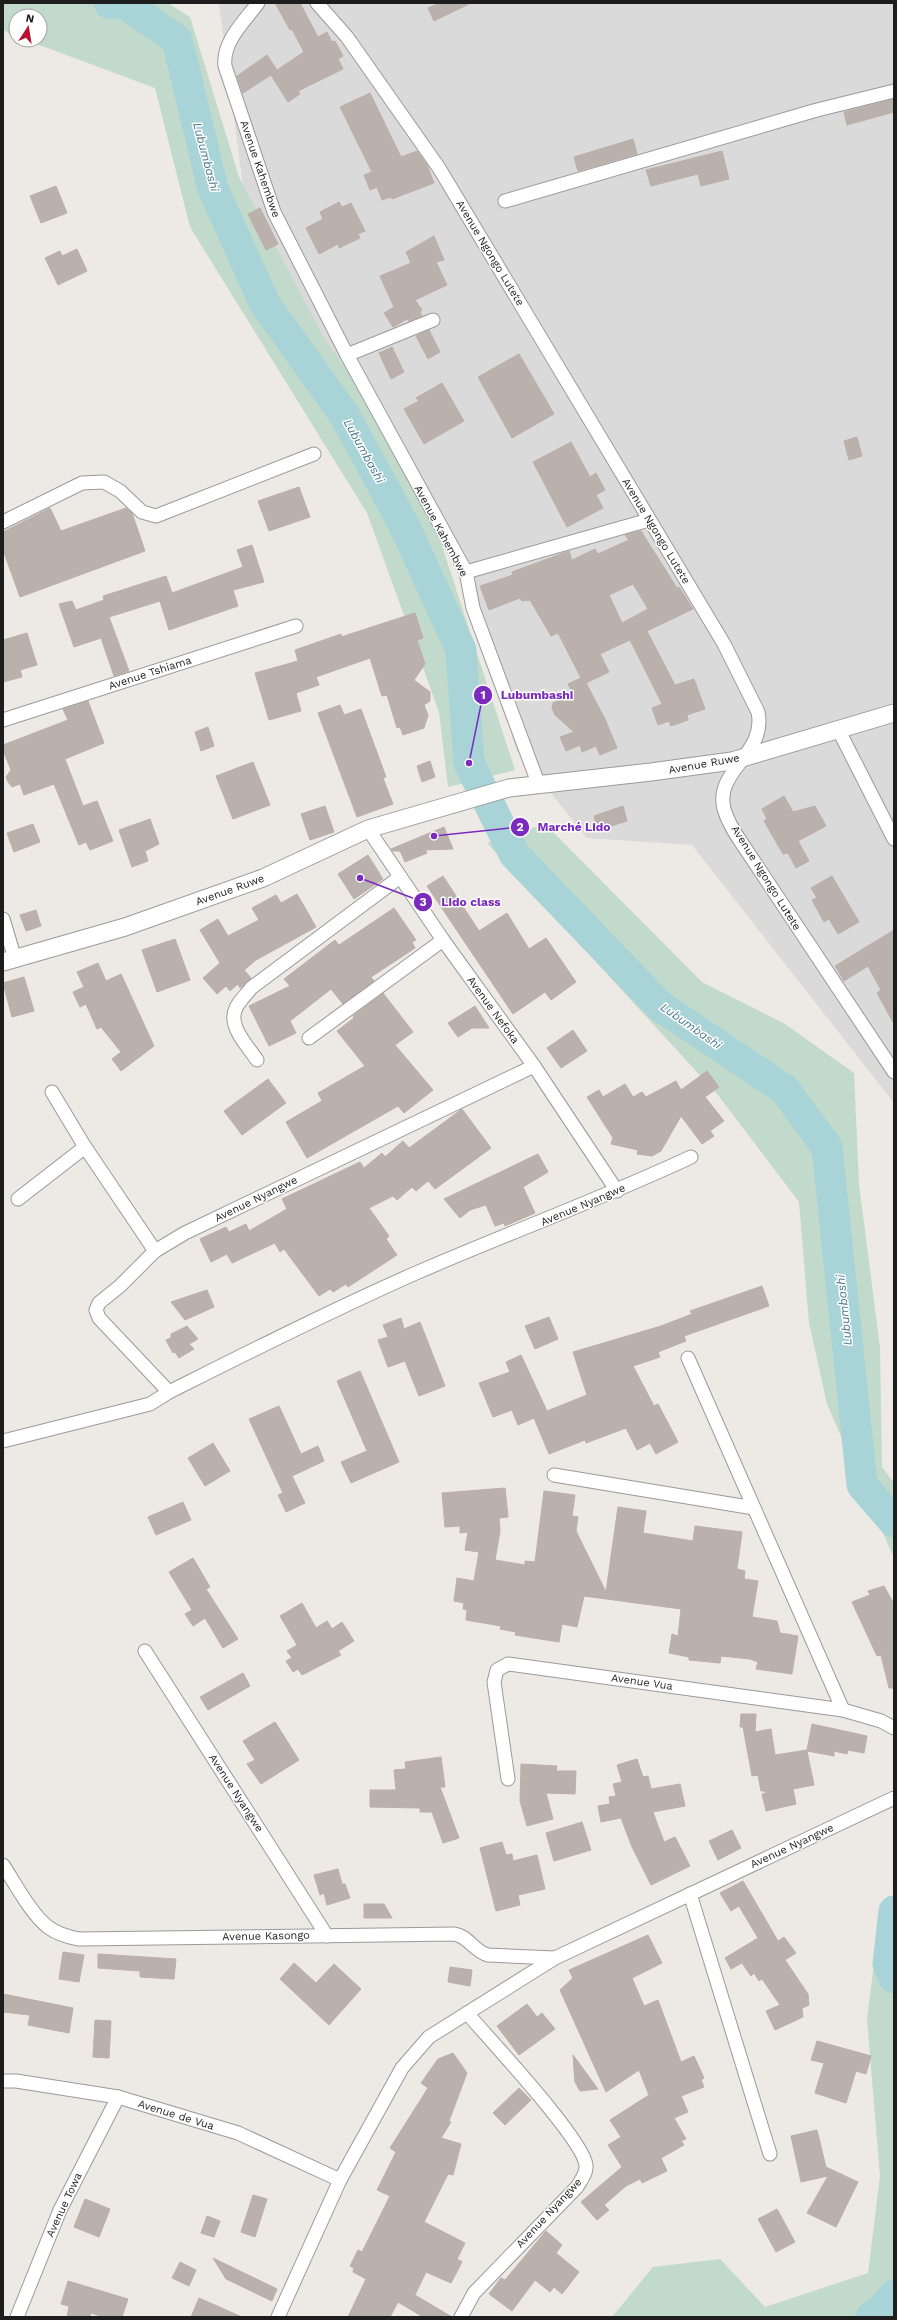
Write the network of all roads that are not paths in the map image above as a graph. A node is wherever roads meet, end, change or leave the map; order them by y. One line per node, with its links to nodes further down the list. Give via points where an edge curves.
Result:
1 (258, 3): 6 (street, Avenue Kahembwe, via 229,43 224,56 226,66 274,212)
2 (317, 3): 8 (street, Avenue Ngongo Lutete, via 347,37 439,168)
3 (894, 91): 4 (street, via 817,110)
4 (505, 201)
5 (433, 320): 6 (street)
6 (347, 355): 10 (street, Avenue Kahembwe)
7 (314, 454): 9 (street, via 156,516 142,512 120,491 104,482 82,483)
8 (649, 520): 10 (street); 15 (street, Avenue Ngongo Lutete, via 724,644 758,712 758,734)
9 (3, 522)
10 (466, 572): 16 (street, Avenue Kahembwe, via 473,608)
11 (296, 626): 13 (street, Avenue Tshiama)
12 (894, 713): 14 (street, Avenue Ruwe)
13 (3, 720)
14 (838, 729): 15 (street, Avenue Ruwe); 18 (street)
15 (746, 756): 16 (street, Avenue Ruwe, via 732,761 651,772); 26 (street, Avenue Ngongo Lutete, via 727,779 724,792 724,808 732,827)
16 (538, 784): 17 (street, Avenue Ruwe, via 509,788)
17 (368, 829): 19 (street, Avenue Nefoka); 22 (street, Avenue Ruwe, via 263,878 125,927)
18 (894, 839)
19 (400, 877): 21 (street, Avenue Nefoka); 24 (street, via 251,988 236,1008 233,1020 236,1030)
20 (3, 919): 22 (street)
21 (443, 940): 23 (street); 25 (street, Avenue Nefoka)
22 (9, 960)
23 (309, 1038)
24 (258, 1060)
25 (534, 1066): 30 (street, Avenue Nefoka); 32 (street, Avenue Nyangwe, via 185,1233)
26 (894, 1072)
27 (52, 1092): 28 (street)
28 (85, 1147): 31 (street); 32 (street)
29 (691, 1157): 30 (street, Avenue Nyangwe)
30 (617, 1191): 34 (street, Avenue Nyangwe, via 417,1273 300,1326)
31 (18, 1199)
32 (155, 1251): 34 (street, Avenue Nyangwe, via 99,1303 96,1310 99,1318)
33 (688, 1358): 37 (street)
34 (169, 1392): 35 (street, Avenue Nyangwe, via 150,1404)
35 (3, 1441)
36 (554, 1475): 37 (street)
37 (754, 1508): 39 (street)
38 (144, 1651): 45 (street, Avenue Nyangwe)
39 (843, 1710): 40 (street, Avenue Vua, via 881,1721); 41 (street, Avenue Vua, via 508,1664 497,1670 494,1682)
40 (894, 1728)
41 (508, 1779)
42 (894, 1798): 44 (street, Avenue Nyangwe)
43 (3, 1864): 45 (street, Avenue Kasongo, via 39,1919 52,1930 79,1939)
44 (690, 1894): 46 (street, Avenue Nyangwe); 50 (street)
45 (327, 1936): 46 (street, Avenue Kasongo, via 454,1934 465,1937 479,1952 488,1955)
46 (555, 1958): 47 (street, Avenue Nyangwe)
47 (466, 2013): 51 (street, Avenue Nyangwe, via 429,2037 402,2068); 54 (street, Avenue Nyangwe, via 580,2148 586,2164 586,2173 577,2187 474,2293)
48 (3, 2081): 49 (street, Avenue de Vua, via 16,2080)
49 (118, 2097): 51 (street, Avenue de Vua, via 238,2133); 52 (street, Avenue Towa, via 60,2210)
50 (770, 2154)
51 (340, 2180): 53 (street, Avenue Nyangwe)
52 (17, 2317)
53 (278, 2317)
54 (461, 2317)

